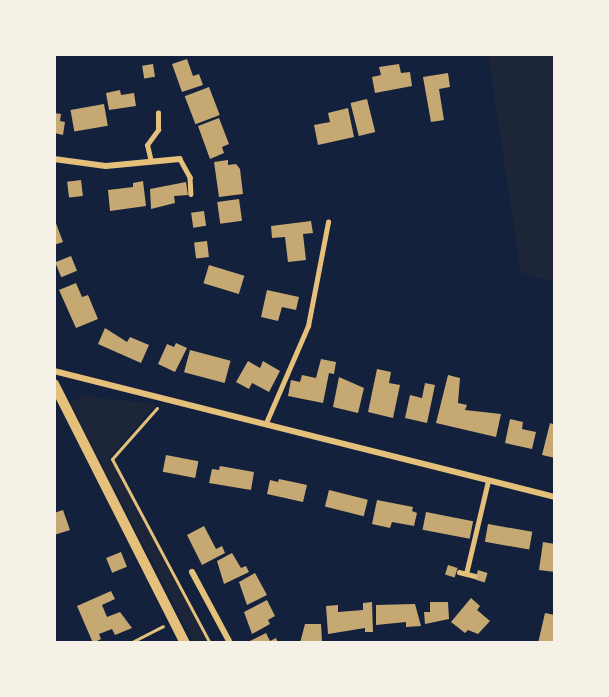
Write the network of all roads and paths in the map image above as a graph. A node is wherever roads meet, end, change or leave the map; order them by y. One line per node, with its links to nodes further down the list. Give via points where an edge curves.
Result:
1 (158, 113): 4 (lane, via 158,130 147,145)
2 (54, 159): 4 (street, via 106,166)
3 (180, 159): 4 (street); 5 (lane, via 190,177)
4 (151, 162)
5 (191, 194)
6 (328, 222): 10 (lane, via 308,326)
7 (54, 371): 9 (street)
8 (54, 384): 12 (street)
9 (164, 400): 10 (street); 11 (path)
10 (267, 423): 13 (street)
11 (112, 459): 12 (path); 22 (path)
12 (99, 474): 19 (street)
13 (488, 481): 14 (street); 17 (lane)
14 (555, 497)
15 (192, 572): 23 (street)
16 (459, 572): 17 (lane)
17 (466, 574): 18 (lane)
18 (475, 576)
19 (173, 621): 20 (path); 21 (street)
20 (130, 643)
21 (185, 643)
22 (210, 643)
23 (230, 643)

